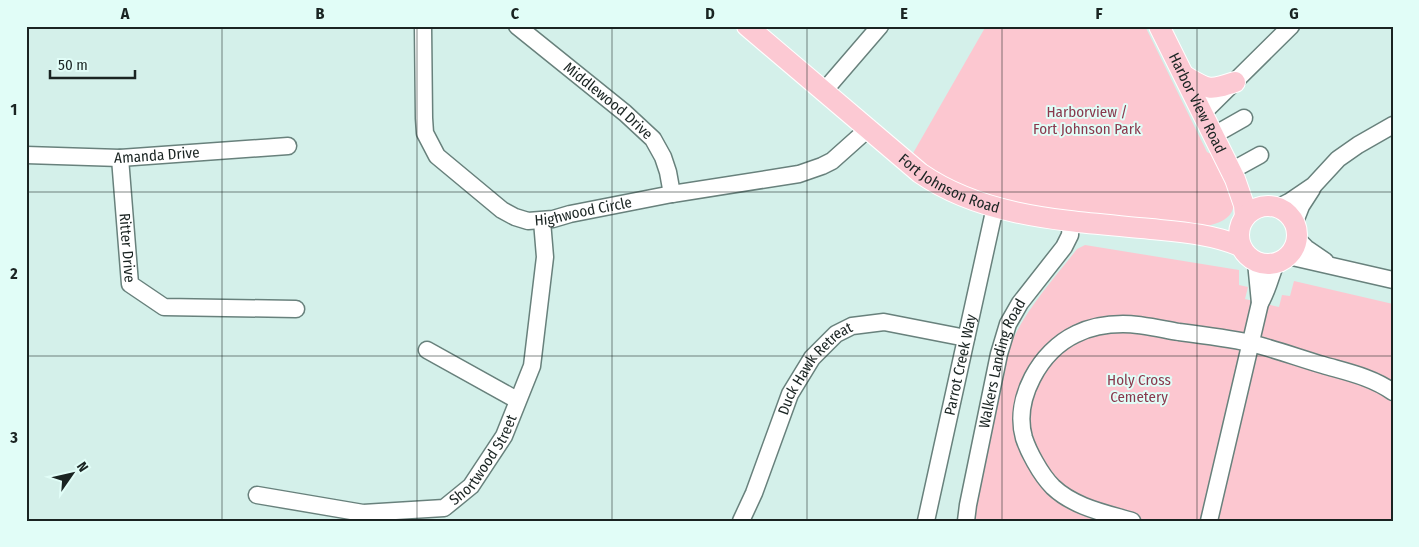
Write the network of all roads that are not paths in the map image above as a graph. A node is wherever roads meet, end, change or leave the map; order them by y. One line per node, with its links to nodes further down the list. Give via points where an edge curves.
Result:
1 (423, 26): 25 (street, Highwood Circle, via 425,133 433,150 502,210 528,221)
2 (518, 26): 21 (street, Middlewood Drive, via 653,139 663,157)
3 (747, 26): 9 (main road, Fort Johnson Road)
4 (880, 26): 9 (street)
5 (1159, 26): 7 (main road, Harbor View Road)
6 (1291, 26): 8 (street)
7 (1185, 76): 8 (main road, via 1204,87 1215,89); 10 (main road, Harbor View Road)
8 (1235, 82): 10 (street)
9 (824, 91): 13 (main road, Fort Johnson Road)
10 (1204, 113): 14 (main road, Harbor View Road)
11 (1244, 118): 14 (street)
12 (1393, 125): 20 (street, via 1338,159)
13 (869, 128): 21 (street, Highwood Circle, via 832,161 810,171); 23 (main road, Fort Johnson Road, via 935,184)
14 (1214, 134): 19 (main road, Harbor View Road)
15 (288, 146): 18 (street, Amanda Drive)
16 (26, 155): 18 (street, Amanda Drive)
17 (1260, 155): 19 (street)
18 (120, 158): 33 (street, Ritter Drive, via 130,284 164,308)
19 (1233, 175): 22 (main road, Harbor View Road, via 1251,197); 24 (main road, Harbor View Road, via 1244,205)
20 (1314, 185): 22 (street, via 1289,202); 28 (street, via 1301,206)
21 (672, 194): 25 (street, Highwood Circle)
22 (1272, 207): 24 (main road, via 1259,207); 28 (main road, via 1290,217)
23 (995, 208): 26 (main road, Fort Johnson Road); 34 (street, Parrot Creek Way)
24 (1243, 220): 27 (main road, Fort Johnson Road, via 1233,227); 29 (main road, via 1239,230)
25 (542, 221): 38 (street, Shortwood Street, via 545,257 532,366)
26 (1071, 221): 27 (main road, Fort Johnson Road); 43 (street, Walkers Landing Road, via 1070,235 1064,247 1020,303 1008,324 999,354)
27 (1197, 234): 29 (main road, Fort Johnson Road)
28 (1289, 245): 30 (main road, via 1263,264); 31 (street, via 1338,268); 32 (street, via 1270,275 1267,292)
29 (1240, 246): 30 (main road)
30 (1256, 262): 32 (street)
31 (1393, 280)
32 (1260, 303): 35 (street)
33 (296, 309)
34 (966, 338): 41 (street, Duck Hawk Retreat, via 884,322 852,326 836,334 812,358 790,394 754,493); 42 (street, Parrot Creek Way)
35 (1251, 343): 37 (street, via 1365,377); 44 (street, via 1154,327 1108,325 1075,334 1060,344 1038,368 1028,389 1022,423 1024,438 1040,471 1053,487 1080,505); 45 (street)
36 (427, 350): 38 (street)
37 (1393, 392)
38 (517, 400): 40 (street, Shortwood Street, via 504,436 471,486 444,508)
39 (257, 495): 40 (street, Shortwood Street)
40 (362, 517)
41 (740, 521)
42 (926, 521)
43 (966, 521)
44 (1132, 521)
45 (1209, 521)

